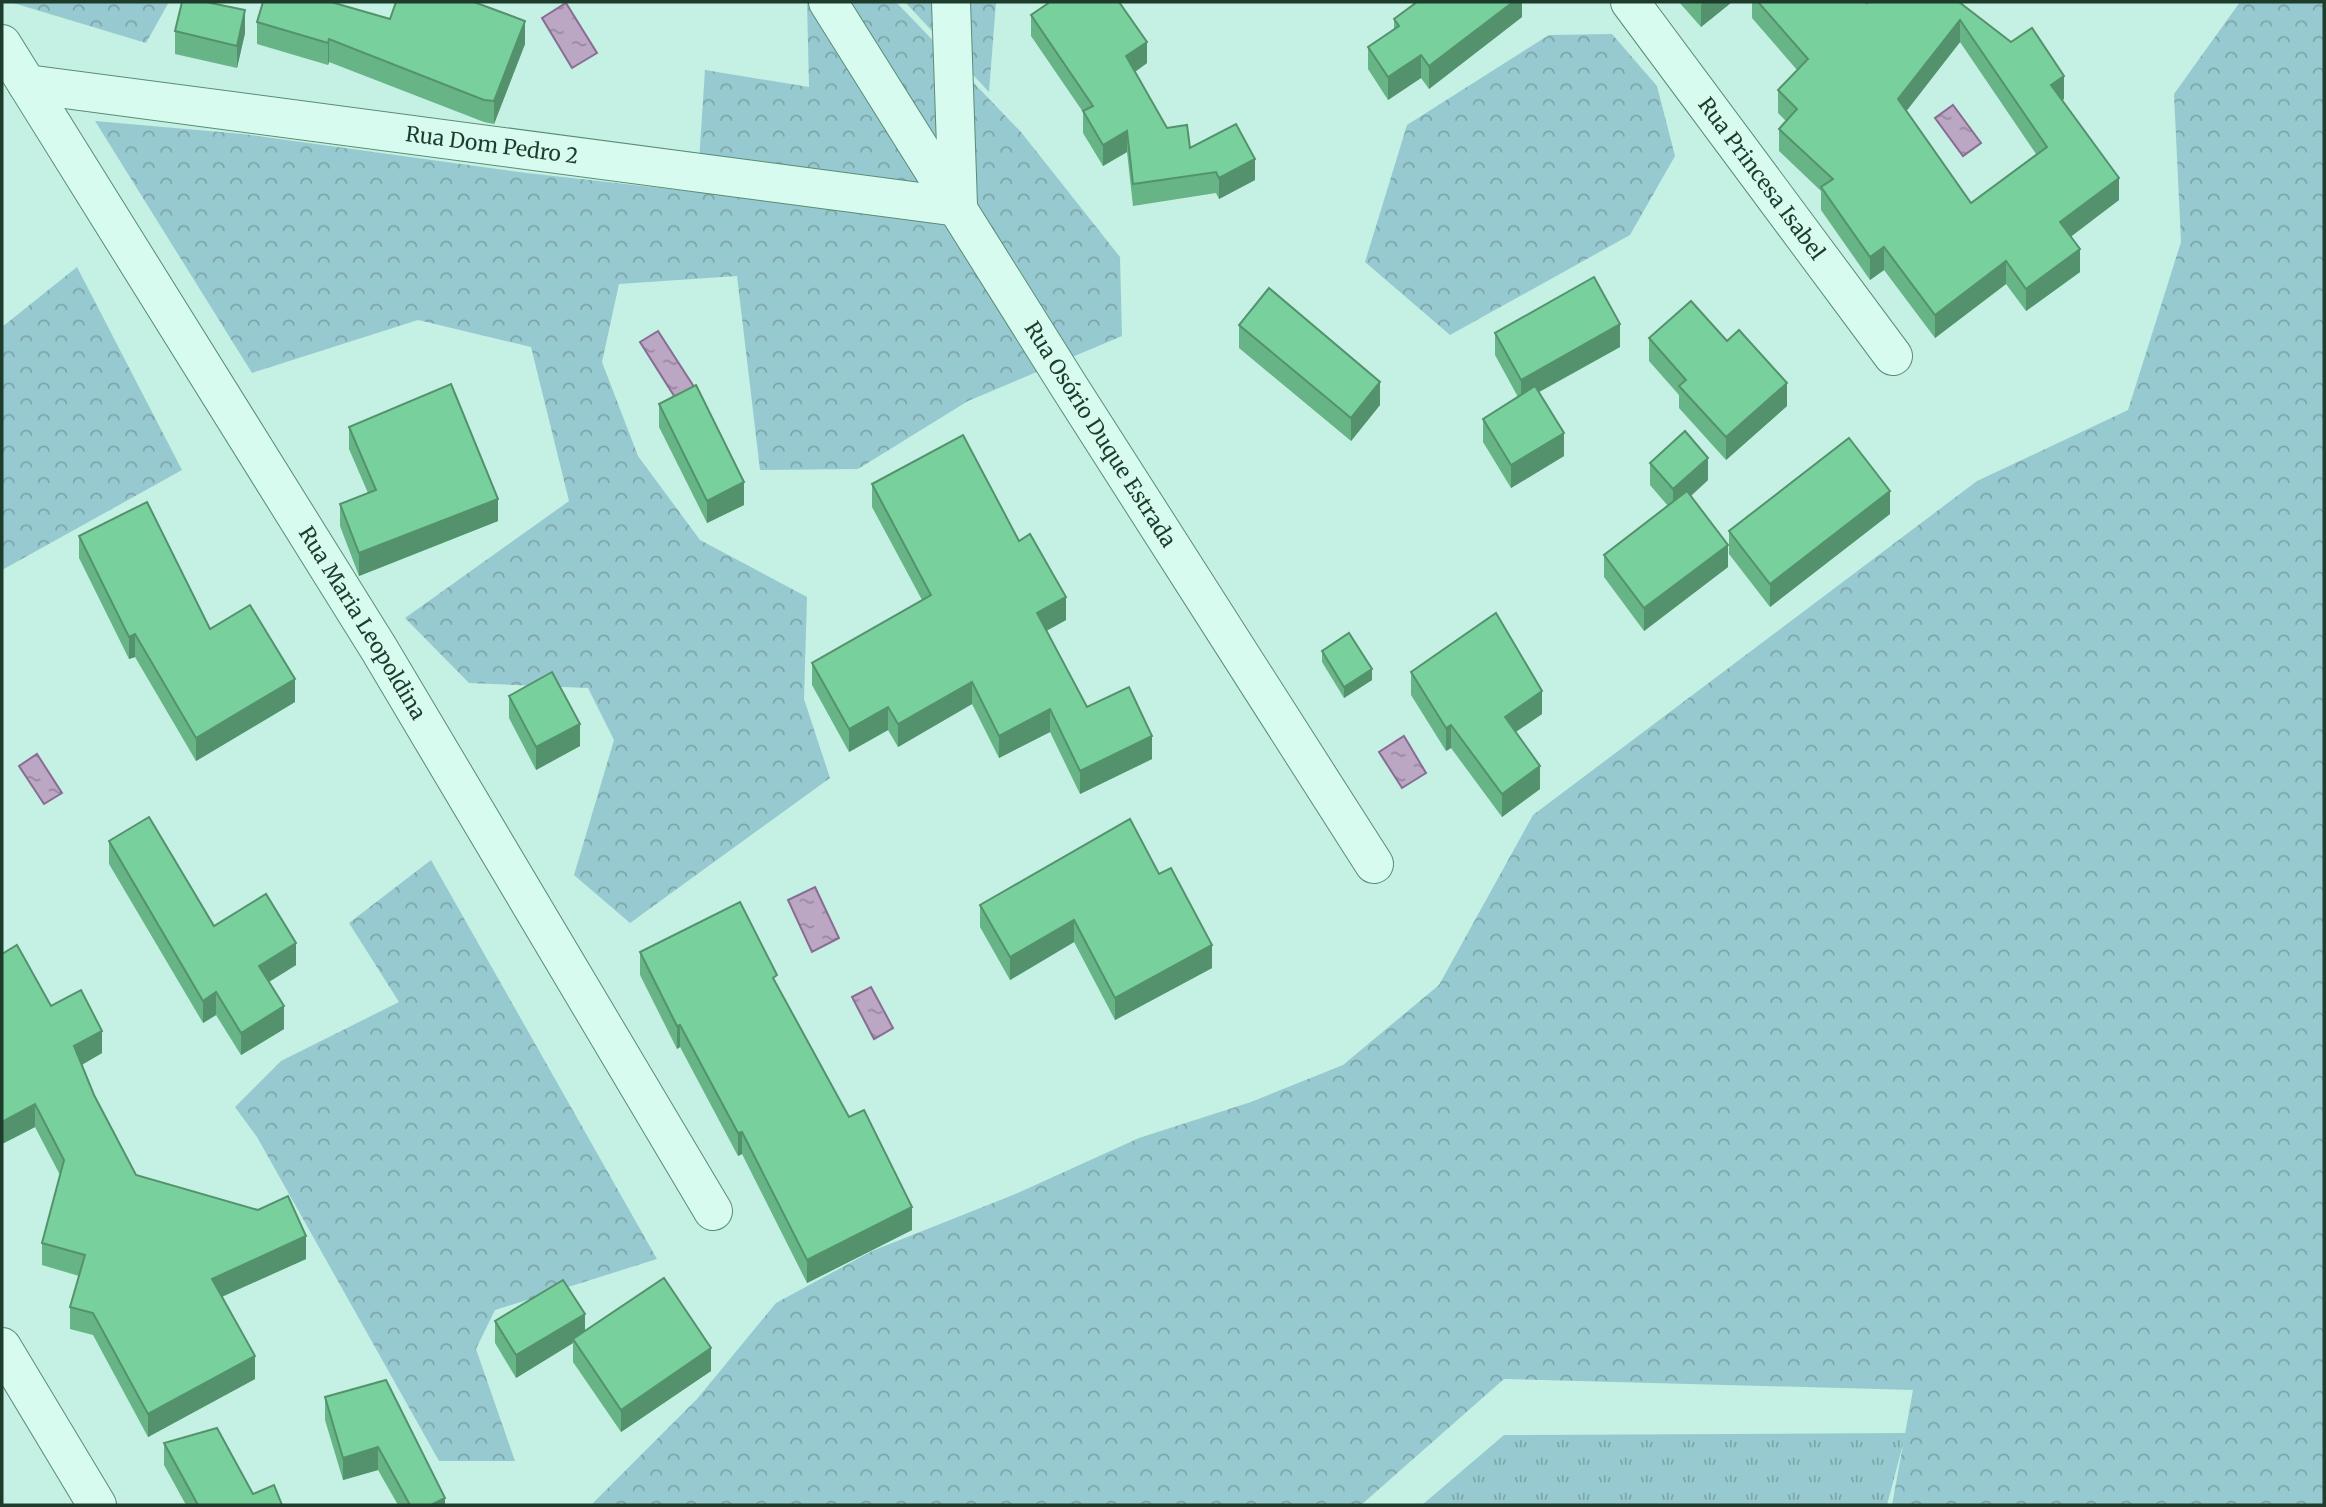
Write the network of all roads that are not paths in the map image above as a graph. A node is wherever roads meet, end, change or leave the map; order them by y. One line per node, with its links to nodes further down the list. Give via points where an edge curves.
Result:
1 (828, 2): 6 (street, Rua Osório Duque Estrada)
2 (951, 2): 6 (street)
3 (1630, 2): 7 (street, Rua Princesa Isabel)
4 (2, 44): 5 (street, Rua Maria Leopoldina)
5 (27, 84): 6 (street, Rua Dom Pedro 2); 9 (street, Rua Maria Leopoldina, via 379,649)
6 (958, 207): 8 (street, Rua Osório Duque Estrada)
7 (1893, 356)
8 (1374, 864)
9 (713, 1211)
10 (2, 1347): 11 (street)
11 (97, 1505)

